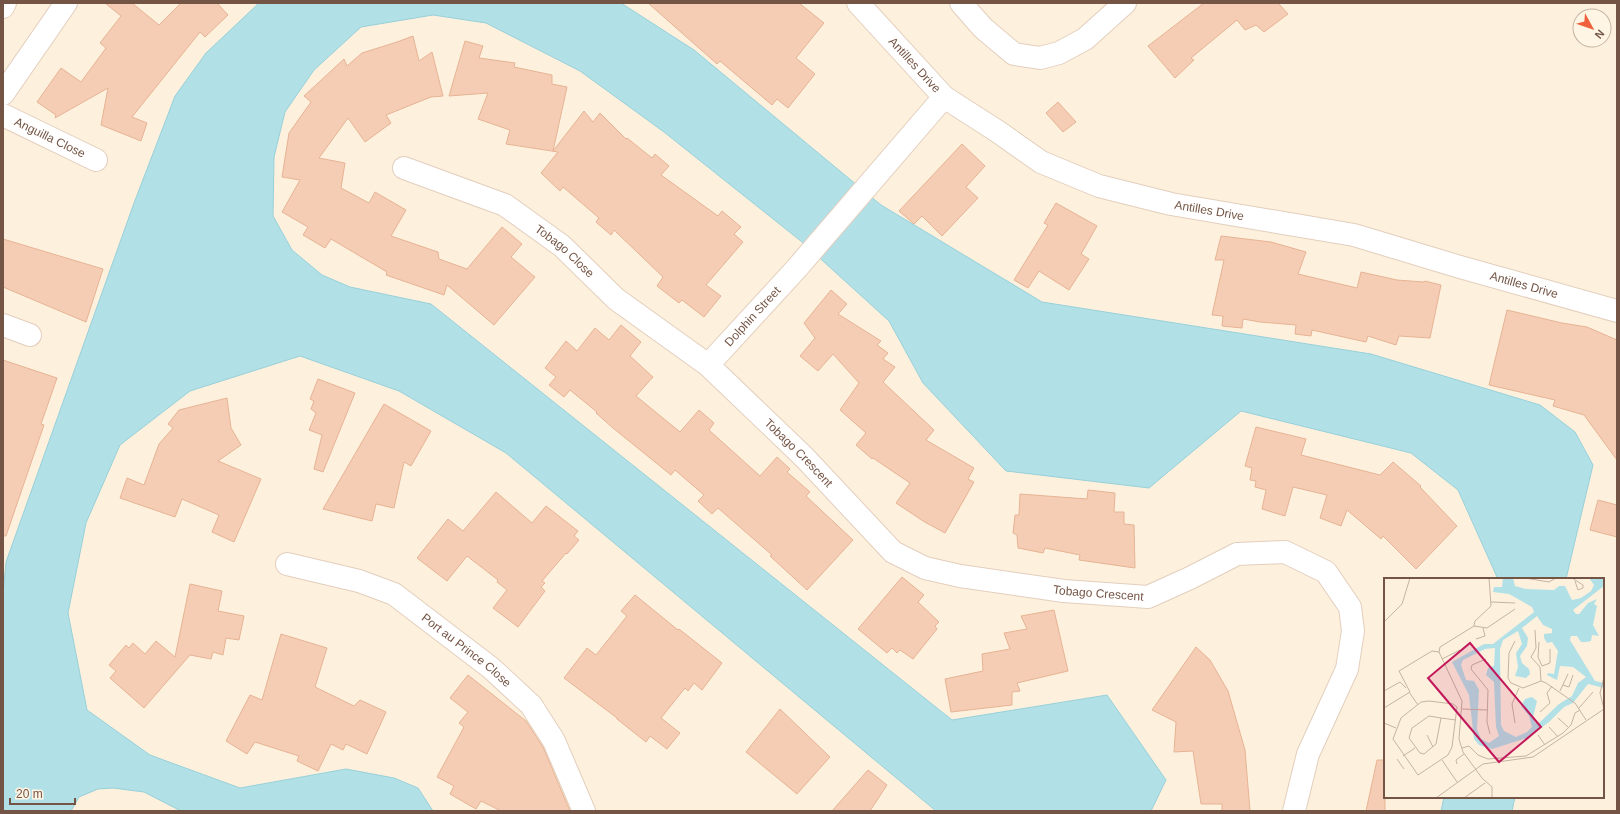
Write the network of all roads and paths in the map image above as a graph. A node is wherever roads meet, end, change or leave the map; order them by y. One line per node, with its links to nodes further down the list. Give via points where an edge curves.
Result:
1 (5, 3): 6 (street)
2 (66, 3): 7 (street)
3 (858, 3): 8 (street, Antilles Drive)
4 (961, 3): 5 (street, via 982,28 1014,54 1040,58 1059,53 1086,39)
5 (1125, 3)
6 (3, 7)
7 (3, 94)
8 (944, 97): 12 (street, Antilles Drive, via 1042,162 1099,186 1171,204 1354,234); 15 (street, Dolphin Street, via 872,183)
9 (3, 115): 10 (street, Anguilla Close)
10 (96, 160)
11 (404, 168): 15 (street, Tobago Close, via 505,205 562,246 616,299)
12 (1617, 311)
13 (3, 325): 14 (street)
14 (30, 335)
15 (708, 365): 18 (street, Tobago Crescent, via 804,457 893,552 925,568 1064,592 1148,597 1237,554 1285,552 1326,572 1350,607 1353,631 1347,669 1308,754)
16 (287, 564): 17 (street, Port au Prince Close, via 359,580 394,594 491,668 531,705 554,741)
17 (584, 811)
18 (1294, 811)

